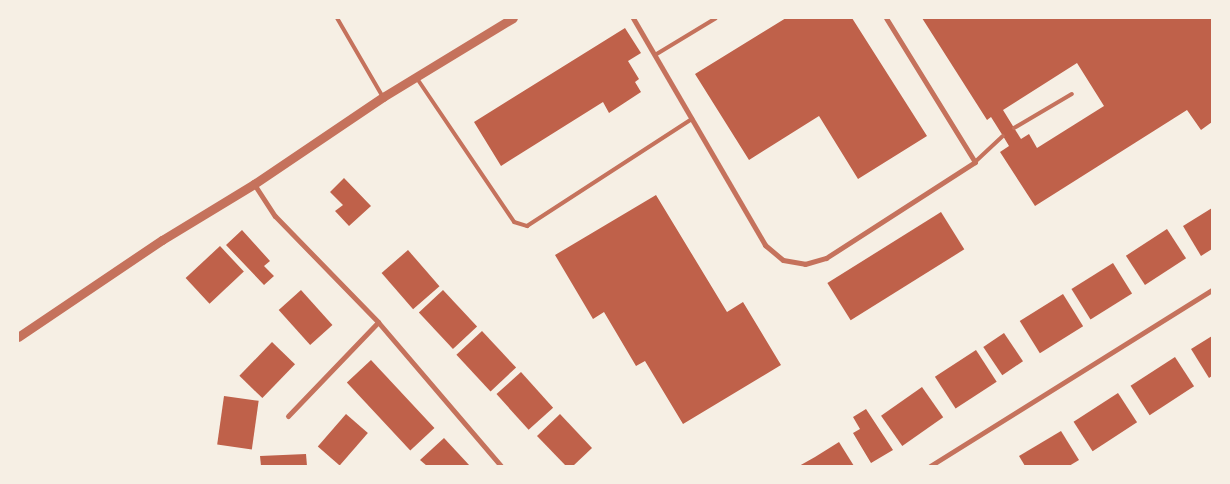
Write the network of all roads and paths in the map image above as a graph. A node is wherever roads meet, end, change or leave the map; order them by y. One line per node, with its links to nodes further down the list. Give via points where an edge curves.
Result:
1 (337, 18): 9 (lane)
2 (513, 18): 7 (street)
3 (633, 18): 6 (street)
4 (716, 18): 6 (lane)
5 (886, 18): 13 (street)
6 (656, 56): 10 (street)
7 (416, 77): 9 (street); 10 (lane, via 514,222 527,226)
8 (1072, 94): 11 (lane)
9 (383, 98): 14 (street)
10 (693, 118): 13 (street, via 765,245 778,257 793,263 805,264 826,258)
11 (1014, 128)
12 (1003, 136): 13 (lane)
13 (975, 162)
14 (254, 184): 16 (street, via 275,216); 17 (street)
15 (1212, 290): 20 (street)
16 (378, 322): 18 (street); 19 (street)
17 (18, 335)
18 (288, 416)
19 (501, 466)
20 (930, 466)

